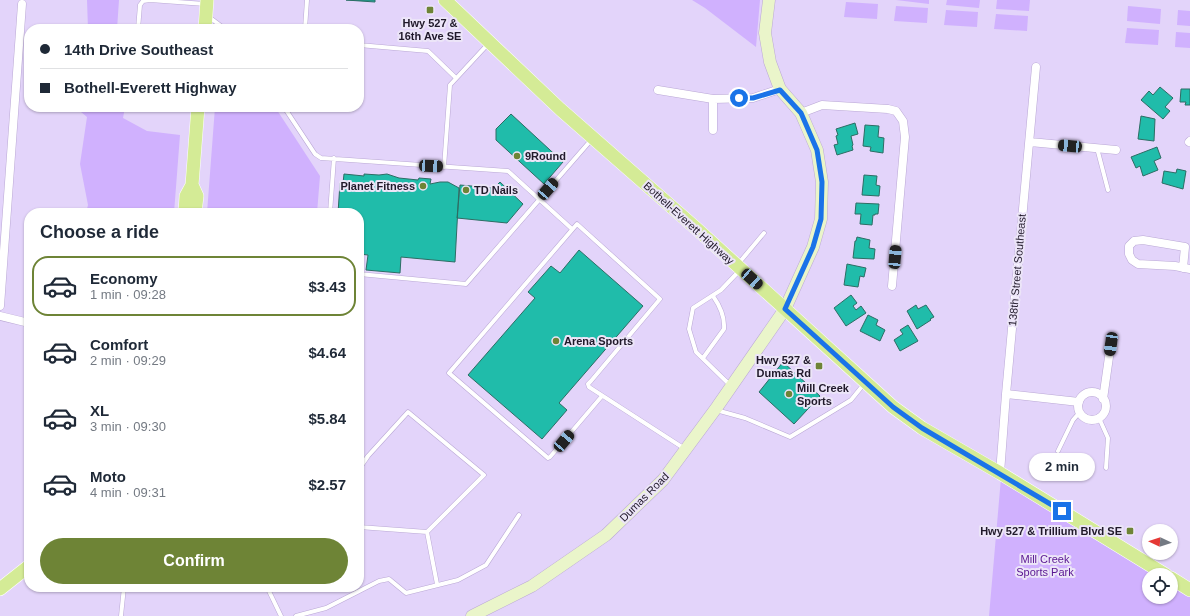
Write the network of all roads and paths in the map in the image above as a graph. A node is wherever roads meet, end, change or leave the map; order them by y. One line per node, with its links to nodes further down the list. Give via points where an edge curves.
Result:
1 (307, 0): 9 (lane)
2 (445, 0): 10 (main road, Bothell-Everett Highway)
3 (769, 0): 15 (street, via 765,33 770,62)
4 (22, 4): 41 (street)
5 (206, 6): 6 (lane, via 143,1 140,5); 7 (main road); 8 (lane)
6 (138, 24)
7 (204, 24)
8 (221, 24)
9 (305, 24)
10 (489, 43): 13 (lane); 21 (main road, Bothell-Everett Highway)
11 (364, 45): 13 (lane, via 428,51)
12 (1036, 68): 22 (street, 138th Street Southeast)
13 (456, 78): 26 (lane, via 450,86)
14 (658, 90): 16 (street)
15 (780, 90): 16 (street, via 753,98); 19 (street, Dumas Road)
16 (713, 99): 20 (street)
17 (198, 112): 27 (main road)
18 (287, 112): 25 (lane, via 315,154 321,158)
19 (801, 113): 39 (street, via 822,105 888,109 896,111 903,121 905,138); 42 (street, Dumas Road, via 817,150 822,182 821,219 813,247)
20 (713, 130)
21 (594, 137): 29 (lane); 36 (main road, Bothell-Everett Highway)
22 (1030, 142): 23 (street); 49 (street, 138th Street Southeast)
23 (1096, 148): 24 (street); 28 (lane)
24 (1116, 150)
25 (334, 158): 26 (lane); 32 (lane)
26 (444, 167): 29 (lane, via 508,172)
27 (192, 185): 30 (main road, via 186,196); 31 (main road, via 197,196)
28 (1108, 190)
29 (539, 199): 33 (lane); 38 (lane, via 466,284)
30 (185, 208)
31 (196, 208)
32 (330, 208)
33 (572, 229): 50 (lane, via 577,224 660,299 588,384 592,391); 50 (lane, via 449,373 548,458)
34 (764, 233): 36 (lane)
35 (1188, 245): 37 (street); 37 (street, via 1143,240 1134,241 1129,246 1132,260 1138,264)
36 (739, 267): 40 (lane); 42 (main road, Bothell-Everett Highway)
37 (1186, 269)
38 (364, 274)
39 (892, 286)
40 (713, 296): 46 (lane, via 722,314 724,329); 46 (lane, via 693,308 689,329 696,352)
41 (0, 306)
42 (785, 309): 47 (main road, Bothell-Everett Highway); 48 (street, Dumas Road)
43 (0, 316): 44 (street)
44 (24, 321)
45 (1111, 344): 51 (street)
46 (703, 358): 48 (lane)
47 (866, 382): 53 (lane, via 851,400 790,437 745,418); 60 (main road, Bothell-Everett Highway, via 893,407 922,428)
48 (731, 387): 53 (street, Dumas Road)
49 (1006, 394): 52 (street); 60 (street, 138th Street Southeast)
50 (602, 396): 56 (lane)
51 (1103, 399): 52 (street, via 1093,393 1084,395); 55 (street, via 1104,413)
52 (1079, 402): 54 (street)
53 (715, 410): 56 (street, Dumas Road)
54 (1080, 412): 55 (street, via 1088,420); 57 (lane, via 1073,420)
55 (1099, 418): 59 (lane, via 1108,438)
56 (685, 450): 77 (street, Dumas Road, via 663,480 606,535 532,586)
57 (1058, 452)
58 (364, 462): 63 (lane, via 408,412 484,475)
59 (1106, 468)
60 (1000, 473): 64 (main road, Bothell-Everett Highway)
61 (519, 516): 67 (lane, via 486,565 458,580)
62 (364, 527): 63 (lane)
63 (427, 532): 67 (lane)
64 (1155, 568)
65 (24, 570): 69 (main road)
66 (1178, 582): 70 (main road)
67 (437, 584): 68 (lane, via 406,592 389,579)
68 (364, 589)
69 (0, 590)
70 (1190, 590)
71 (123, 592): 74 (lane)
72 (269, 592): 75 (lane)
73 (358, 592): 76 (lane, via 326,608)
74 (121, 616)
75 (281, 616)
76 (296, 616)
77 (472, 616)

